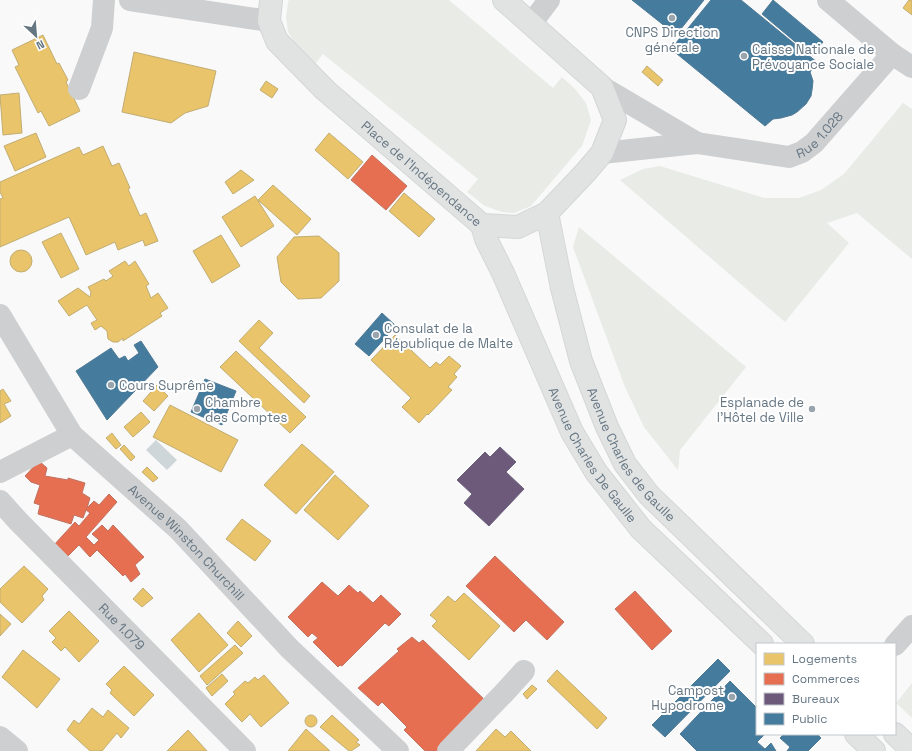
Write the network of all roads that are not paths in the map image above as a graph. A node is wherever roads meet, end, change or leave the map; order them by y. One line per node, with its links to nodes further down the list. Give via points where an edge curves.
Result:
1 (104, 0): 11 (street, via 102,28)
2 (130, 0): 6 (street)
3 (504, 0): 7 (main road, Place de l'Indépendance)
4 (549, 0): 7 (street)
5 (828, 0): 8 (street)
6 (270, 10): 15 (main road, Place de l'Indépendance, via 277,41 325,90)
7 (530, 24): 10 (main road, Place de l'Indépendance)
8 (892, 54): 9 (street); 12 (street, Rue 1.028, via 814,143 802,152 789,157)
9 (912, 67)
10 (602, 87): 12 (street, Rue 1.028); 13 (main road, Place de l'Indépendance, via 615,120)
11 (79, 89)
12 (697, 143): 13 (street, Rue 1.028)
13 (602, 153): 14 (main road, Place de l'Indépendance)
14 (547, 213): 15 (main road, Place de l'Indépendance, via 518,227); 22 (main road, Avenue Charles de Gaulle, via 562,288 581,361 607,428 625,464 650,495)
15 (482, 225): 21 (main road, Avenue Charles De Gaulle, via 572,432 596,472 642,529)
16 (0, 315): 17 (street, Avenue Winston Churchill)
17 (72, 435): 18 (street); 31 (street, Avenue Winston Churchill, via 178,529 290,649)
18 (0, 472)
19 (0, 501): 30 (street, Rue 1.079)
20 (912, 626): 23 (street)
21 (761, 643)
22 (802, 643)
23 (896, 644)
24 (524, 671): 32 (street)
25 (857, 735): 33 (main road)
26 (896, 735): 28 (main road)
27 (0, 737): 29 (street)
28 (912, 750)
29 (17, 751)
30 (245, 751)
31 (398, 751)
32 (448, 751)
33 (874, 751)

